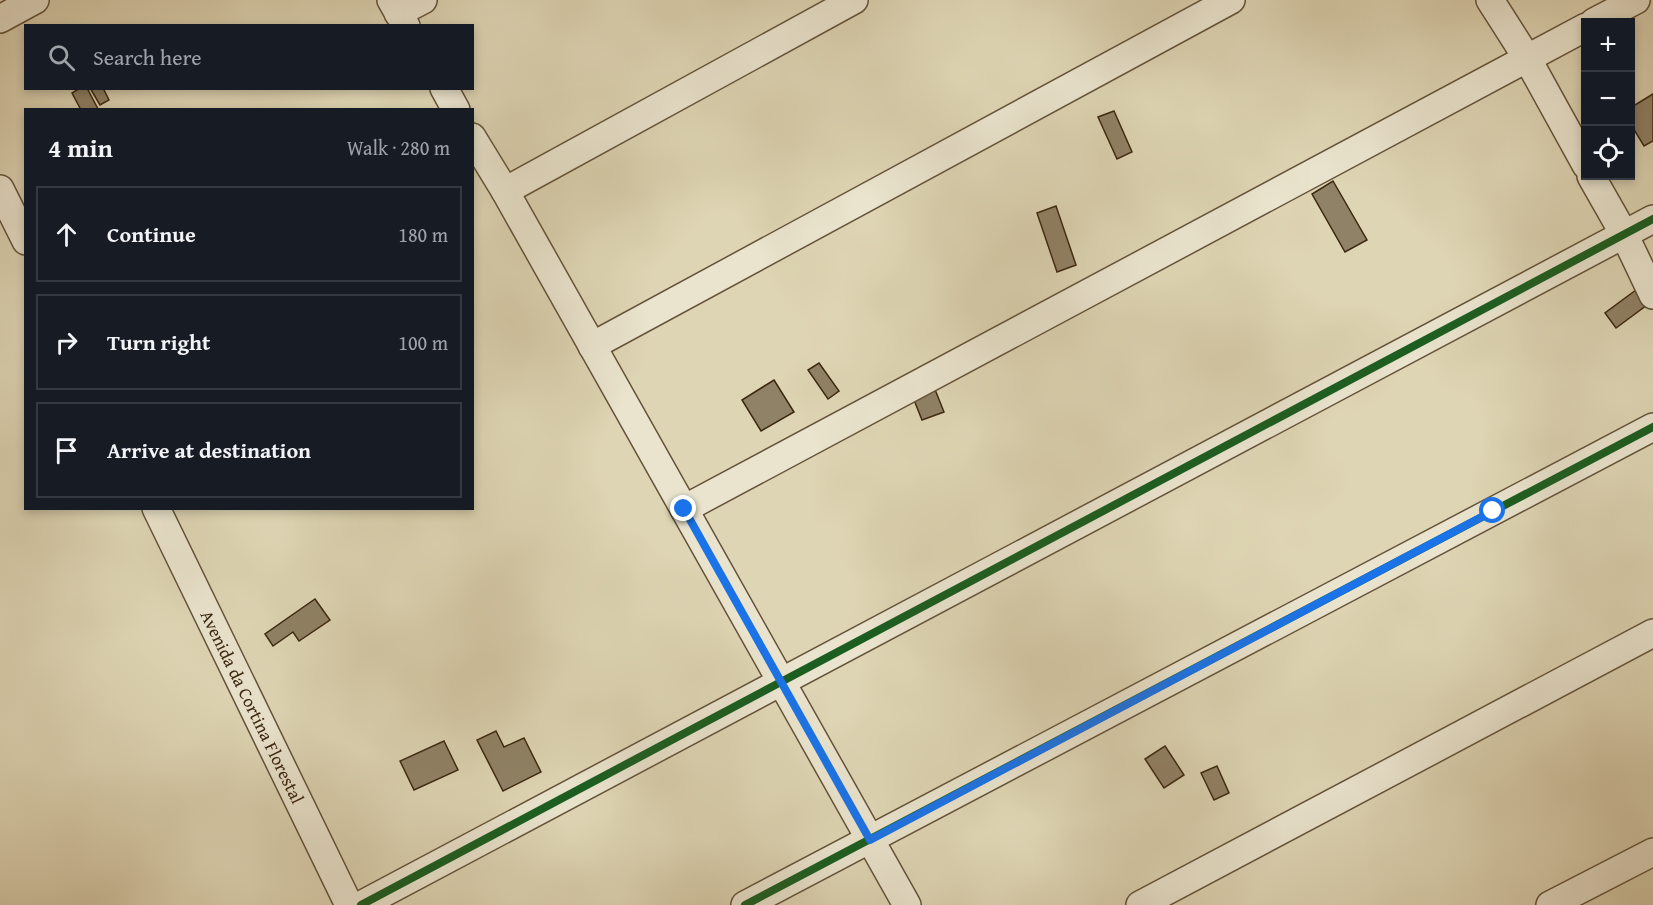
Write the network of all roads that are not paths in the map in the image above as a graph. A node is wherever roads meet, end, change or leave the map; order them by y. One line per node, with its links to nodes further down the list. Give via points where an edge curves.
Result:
1 (35, 0): 9 (street)
2 (423, 0): 7 (street)
3 (854, 0): 18 (street)
4 (1231, 0): 23 (street)
5 (1490, 0): 11 (street)
6 (1636, 0): 8 (street)
7 (398, 13)
8 (1602, 18)
9 (0, 19)
10 (1581, 30): 11 (street)
11 (1527, 58): 15 (street); 25 (street)
12 (445, 90): 13 (street)
13 (455, 108)
14 (474, 139): 18 (street)
15 (1581, 156)
16 (1593, 180): 20 (street)
17 (0, 189): 21 (street)
18 (505, 191): 23 (street)
19 (1653, 219): 20 (street)
20 (1624, 234): 22 (street); 28 (street)
21 (24, 237)
22 (1653, 295)
23 (592, 346): 25 (street)
24 (1653, 427): 29 (street)
25 (684, 509): 28 (street)
26 (157, 510): 31 (street, Avenida da Cortina Florestal)
27 (1653, 633): 35 (street)
28 (781, 682): 29 (street); 32 (street)
29 (870, 840): 33 (street); 34 (street)
30 (1653, 852): 36 (street)
31 (349, 905)
32 (361, 905)
33 (745, 905)
34 (907, 905)
35 (1140, 905)
36 (1551, 905)

